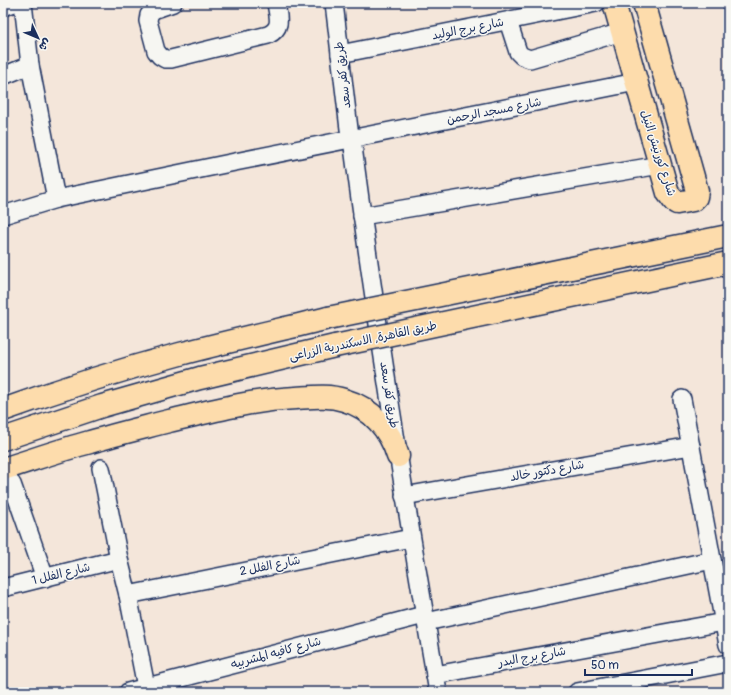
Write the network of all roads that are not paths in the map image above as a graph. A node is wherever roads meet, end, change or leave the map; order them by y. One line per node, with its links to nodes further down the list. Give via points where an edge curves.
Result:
1 (14, 3): 9 (street)
2 (23, 3): 13 (street)
3 (173, 3): 4 (street, via 152,10 148,21 156,52 165,59 273,33 279,24)
4 (276, 3)
5 (334, 3): 12 (street, طريق كفر سعد)
6 (596, 3): 10 (street, شارع برج الوليد)
7 (614, 3): 11 (main road, شارع كورنيش النيل)
8 (644, 3): 17 (main road, شارع كورنيش النيل, via 697,191 696,197 693,200 674,202 668,193)
9 (3, 7)
10 (508, 21): 11 (street, via 518,52 530,59); 12 (street, شارع برج الوليد)
11 (622, 32): 15 (main road, شارع كورنيش النيل)
12 (340, 54): 16 (street, طريق كفر سعد)
13 (30, 65): 14 (street); 18 (street)
14 (3, 76)
15 (636, 82): 16 (street, شارع مسجد الرحمن); 17 (main road, شارع كورنيش النيل)
16 (352, 139): 18 (street, شارع مسجد الرحمن); 20 (street, طريق كفر سعد)
17 (660, 165): 20 (street)
18 (56, 199): 19 (street, شارع مسجد الرحمن)
19 (3, 215)
20 (362, 216): 27 (street, طريق كفر سعد)
21 (728, 236): 24 (main road, bridge, via 328,318 181,354)
22 (728, 263): 25 (main road, طريق القاهرة, الاسكندرية الزراعى, bridge, via 336,346 200,378)
23 (682, 399): 26 (street)
24 (3, 410)
25 (3, 438)
26 (691, 446): 30 (street, شارع دكتور خالد); 33 (street)
27 (398, 456): 29 (main road, via 390,436 367,411 345,400 320,396 262,401 222,408 89,442); 30 (street, طريق كفر سعد)
28 (101, 468): 32 (street)
29 (8, 477): 34 (street)
30 (404, 496): 31 (street, طريق كفر سعد)
31 (411, 538): 36 (street, شارع الفلل 2); 37 (street, طريق كفر سعد)
32 (119, 559): 34 (street, شارع الفلل 1); 36 (street)
33 (712, 560): 37 (street, شارع كافيه المشربيه); 38 (street)
34 (45, 578): 35 (street, شارع الفلل 1)
35 (3, 588)
36 (128, 595): 42 (street)
37 (425, 618): 41 (street, طريق كفر سعد); 42 (street, شارع كافيه المشربيه)
38 (724, 622): 39 (street); 41 (street, شارع برج البدر)
39 (728, 645)
40 (728, 664): 45 (street)
41 (435, 675): 44 (street, طريق كفر سعد)
42 (146, 690): 43 (street, شارع كافيه المشربيه)
43 (128, 692)
44 (438, 692)
45 (577, 692)

